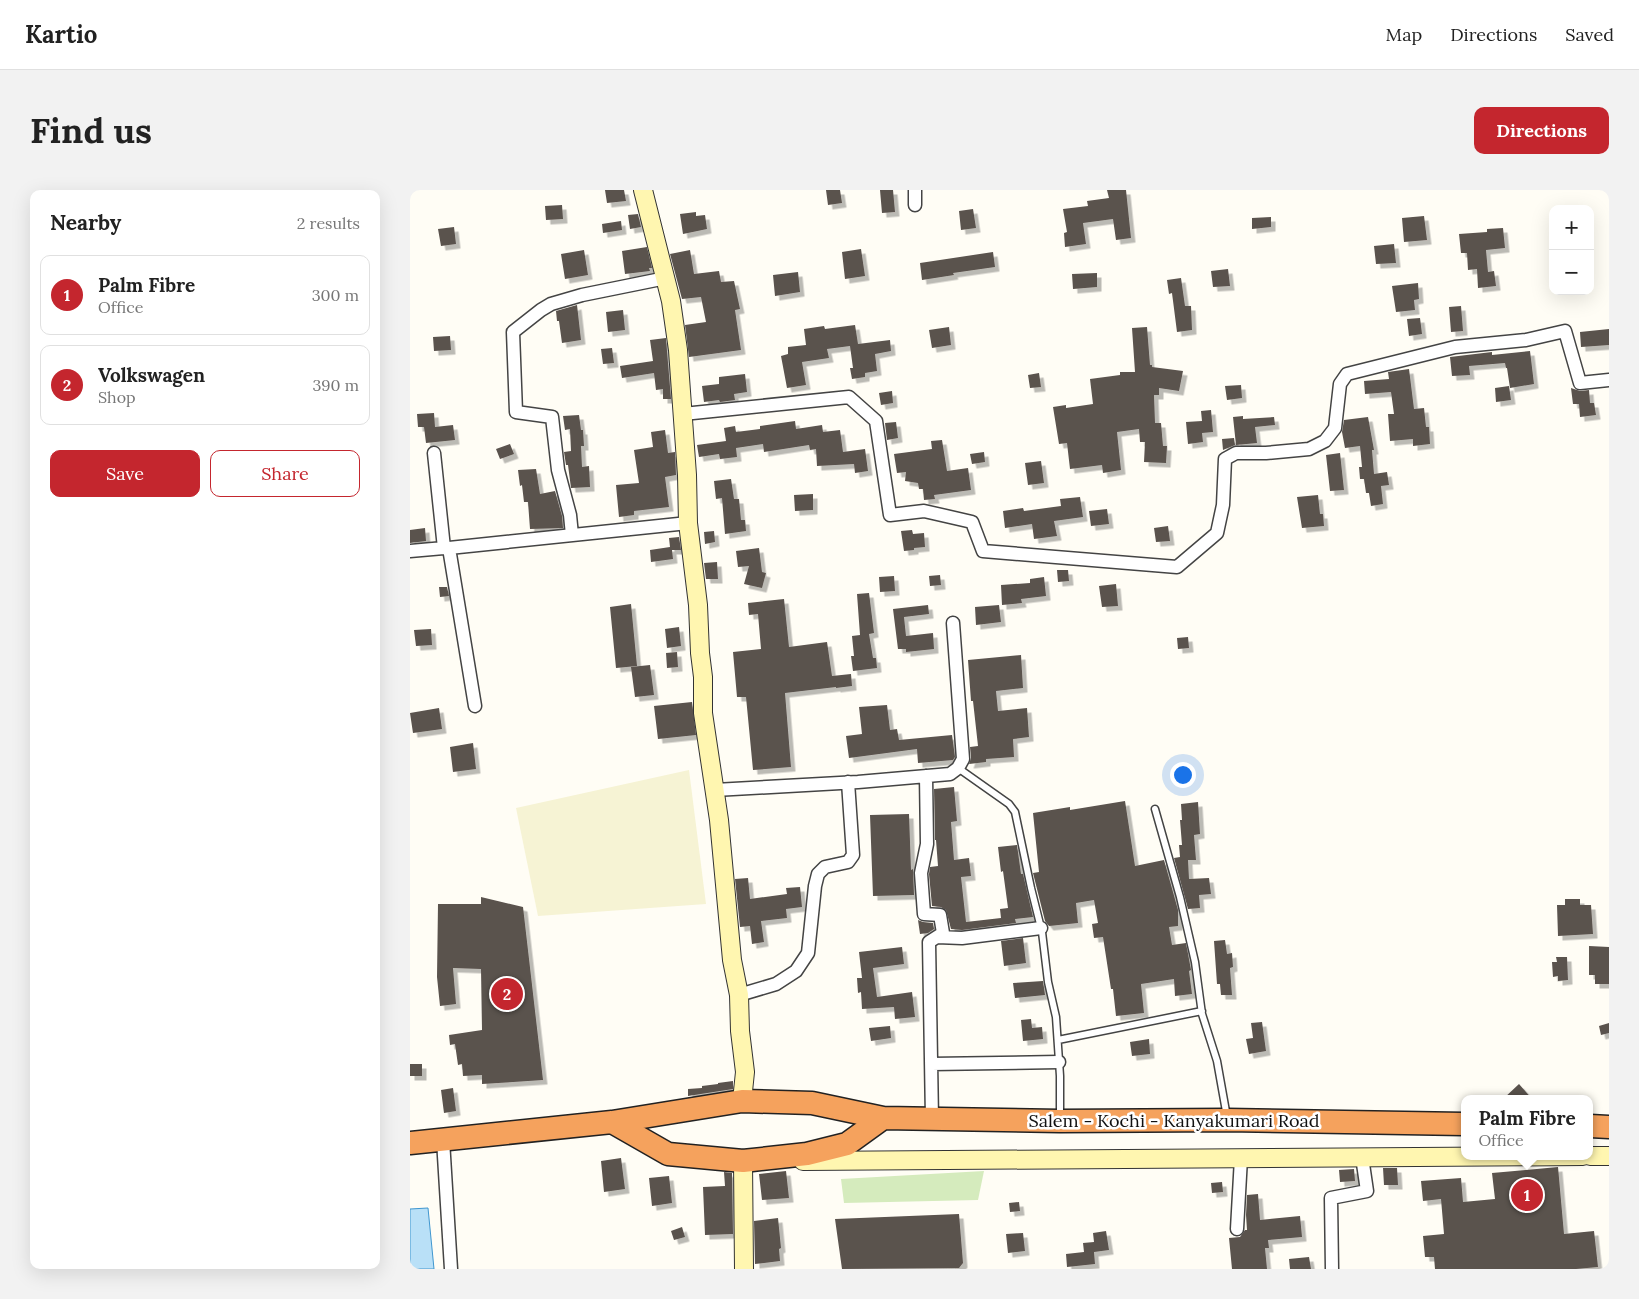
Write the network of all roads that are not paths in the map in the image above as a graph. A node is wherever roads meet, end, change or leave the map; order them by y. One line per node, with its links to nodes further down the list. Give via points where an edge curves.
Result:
1 (644, 190): 4 (street)
2 (915, 190): 3 (street)
3 (915, 206)
4 (666, 278): 6 (street, via 676,335); 9 (street, via 551,304 513,332 516,412 552,417 558,470)
5 (1609, 380): 6 (street, via 1580,382 1565,331 1526,340 1455,347 1347,374 1340,384 1335,428 1325,441 1309,449 1236,452 1225,459 1223,504 1217,533 1177,568 983,551 972,522 924,511 890,515 876,421 849,397)
6 (682, 414): 8 (street)
7 (434, 453): 10 (street)
8 (688, 523): 9 (street); 17 (street, via 698,605 703,713)
9 (572, 535): 10 (street)
10 (447, 548): 11 (street); 13 (street)
11 (410, 551)
12 (953, 623): 14 (street, via 963,759)
13 (475, 706)
14 (958, 768): 15 (street, via 950,774); 19 (lane, via 1009,804 1015,812)
15 (926, 776): 16 (street); 20 (street, via 927,844 921,873 924,914 940,915 943,933)
16 (848, 782): 17 (street); 21 (street, via 853,854 848,862 825,868 818,874 808,953 796,971 776,984)
17 (714, 790): 21 (street, via 732,960)
18 (1155, 809): 22 (lane, via 1196,962)
19 (1041, 928): 20 (street, via 962,938); 23 (lane)
20 (937, 937): 25 (street, via 929,942)
21 (739, 995): 26 (street, via 745,1072)
22 (1202, 1010): 23 (lane); 29 (lane, via 1217,1061)
23 (1058, 1040): 24 (lane)
24 (1059, 1062): 25 (street); 30 (lane)
25 (931, 1064): 28 (street)
26 (742, 1101): 27 (highway, Salem - Kochi - Kanyakumari Road, via 812,1103); 31 (highway, Salem - Kochi - Kanyakumari Road)
27 (883, 1118): 28 (highway, Salem - Kochi - Kanyakumari Road); 42 (highway, via 847,1144 807,1154)
28 (932, 1119): 30 (highway, Salem - Kochi - Kanyakumari Road)
29 (1227, 1120): 30 (highway, Salem - Kochi - Kanyakumari Road); 32 (highway, Salem - Kochi - Kanyakumari Road)
30 (1060, 1121)
31 (612, 1122): 35 (highway); 42 (highway, via 668,1154)
32 (1461, 1124)
33 (1593, 1126): 34 (highway)
34 (1609, 1126)
35 (442, 1140): 36 (highway); 44 (street)
36 (410, 1143)
37 (1593, 1156): 38 (street)
38 (1609, 1156)
39 (1362, 1157): 40 (street); 41 (street); 46 (street, via 1367,1191 1331,1198)
40 (1461, 1157)
41 (1241, 1158): 42 (street); 43 (street)
42 (742, 1161): 45 (street)
43 (1237, 1229)
44 (452, 1269)
45 (744, 1269)
46 (1332, 1269)

